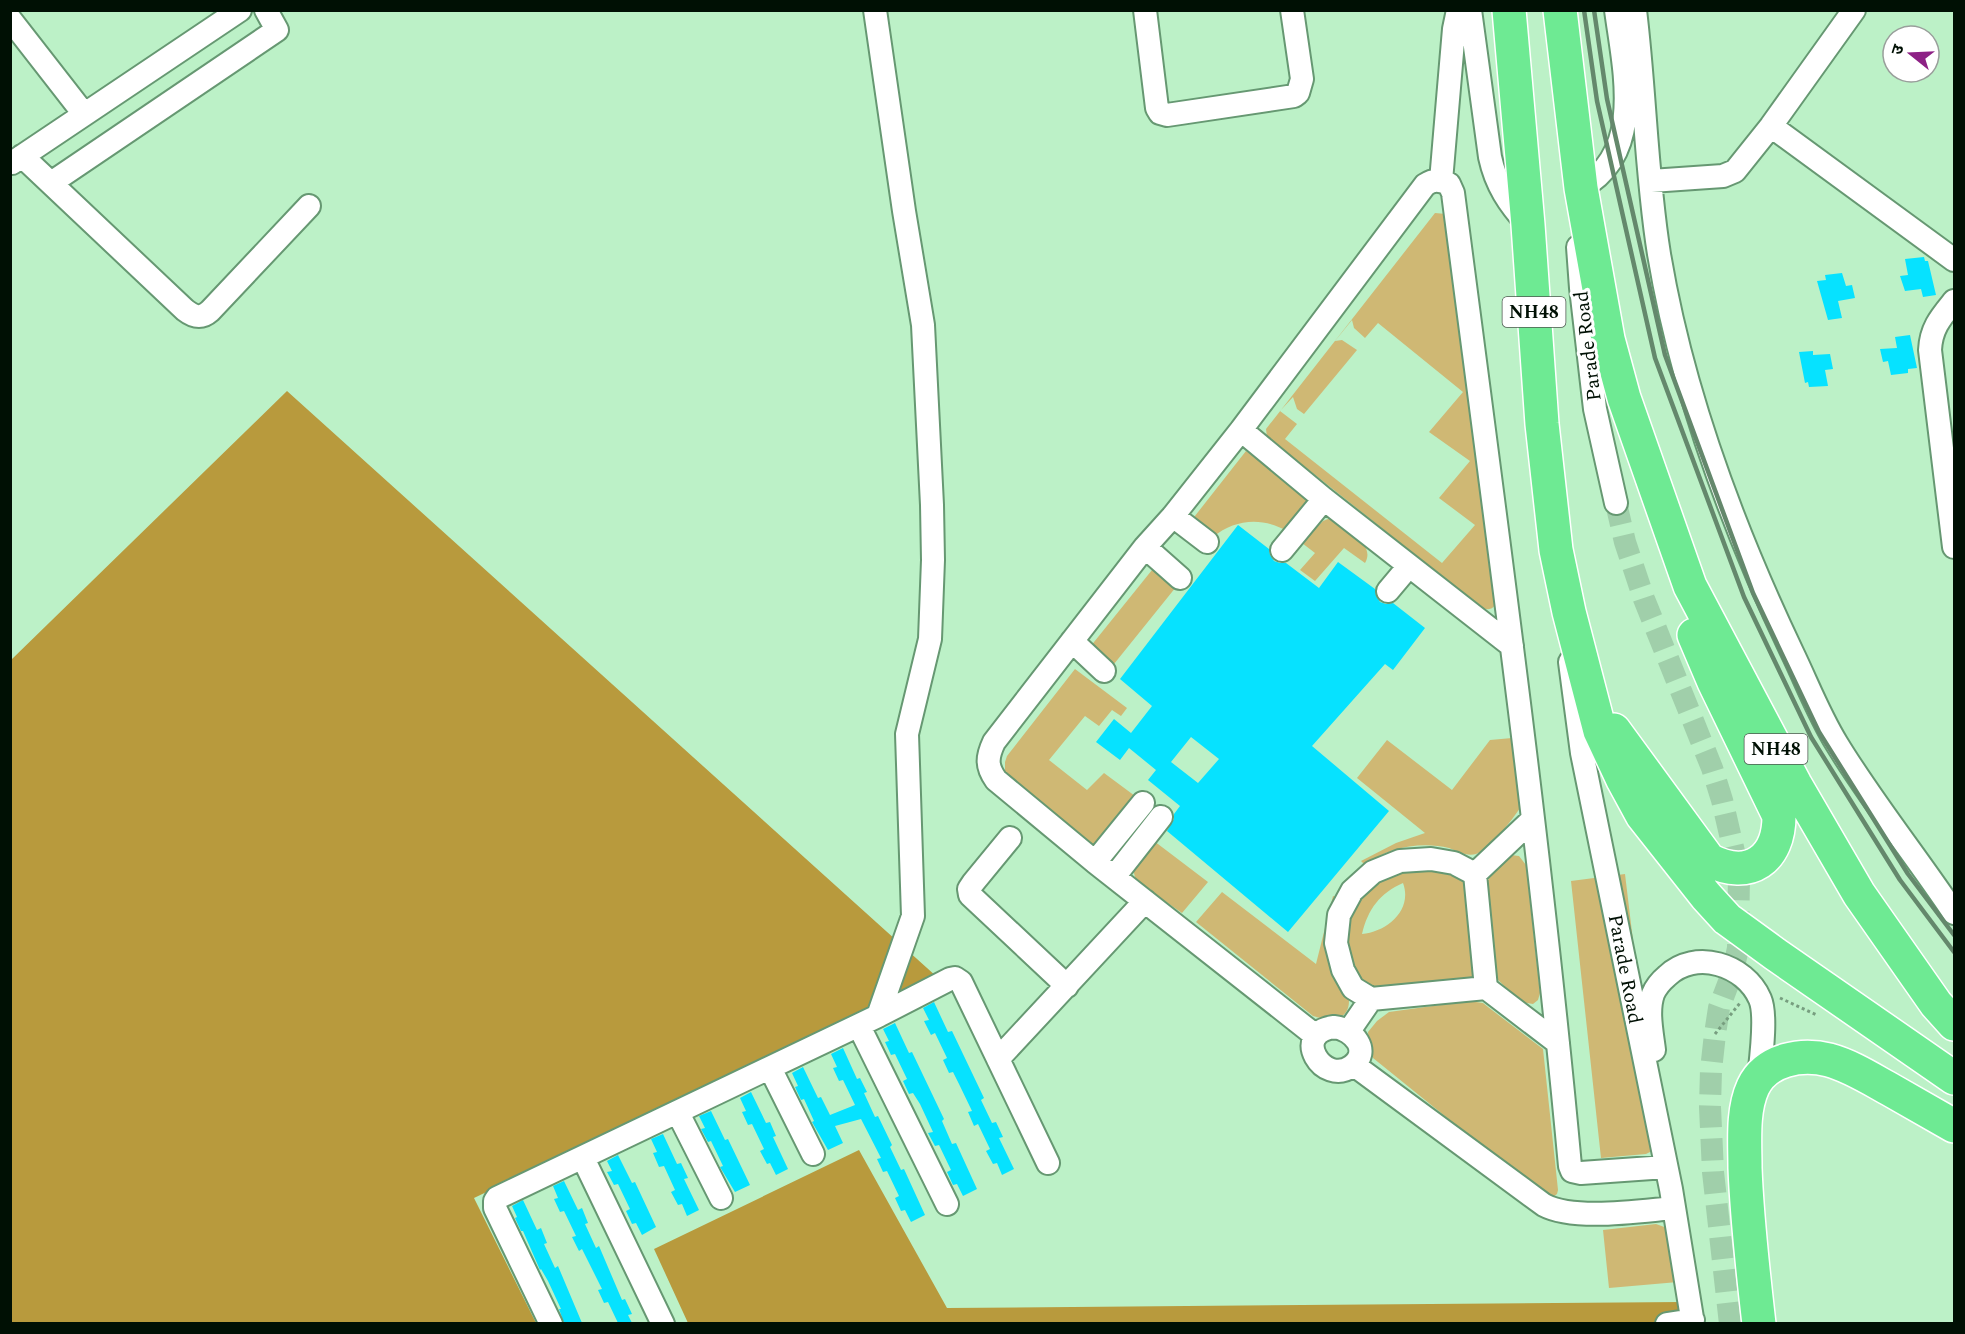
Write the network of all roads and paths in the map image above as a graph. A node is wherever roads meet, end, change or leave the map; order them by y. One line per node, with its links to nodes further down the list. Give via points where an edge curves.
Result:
1 (240, 10): 14 (street)
2 (266, 10): 19 (street, via 277,30)
3 (875, 10): 54 (street, via 923,325 933,561 930,639 907,734 913,916)
4 (1145, 10): 5 (street, via 1157,108 1167,115 1298,93 1302,80)
5 (1292, 10)
6 (1458, 10): 17 (street)
7 (1470, 10): 22 (street, via 1494,175 1502,193)
8 (1509, 10): 22 (highway, NH48)
9 (1560, 10): 20 (highway, NH48)
10 (1616, 10): 20 (street, via 1625,92 1624,129 1606,167 1594,181)
11 (1635, 10): 18 (street)
12 (1854, 10): 15 (street)
13 (10, 19): 14 (street)
14 (84, 114): 16 (street)
15 (1771, 126): 18 (street, via 1732,174); 23 (street)
16 (16, 160): 19 (street)
17 (1441, 181): 25 (street, via 1432,180 1425,185); 39 (street, via 1449,184 1453,193)
18 (1651, 181): 50 (street, via 1659,252 1691,392 1768,602 1836,743)
19 (51, 183): 21 (street, via 185,310 198,317 205,316)
20 (1581, 188): 26 (highway, NH48, via 1608,339); 28 (street, Parade Road, via 1581,288 1595,410)
21 (309, 206)
22 (1528, 225): 37 (highway, NH48, via 1547,472)
23 (1954, 260)
24 (1954, 301): 32 (street, via 1930,336)
25 (1241, 430): 27 (street); 29 (street)
26 (1646, 461): 41 (highway, via 1658,527 1684,610 1779,816 1772,850 1763,860 1743,869 1709,860 1626,745); 55 (highway, NH48, via 1690,585 1795,784 1859,894)
27 (1324, 499): 33 (street); 34 (street)
28 (1616, 503)
29 (1173, 516): 30 (street); 31 (street)
30 (1207, 542)
31 (1145, 547): 35 (street); 38 (street)
32 (1954, 547)
33 (1282, 550)
34 (1409, 566): 36 (street); 39 (street)
35 (1180, 578)
36 (1388, 591)
37 (1569, 612): 41 (highway, NH48); 67 (street, Parade Road, via 1570,668 1582,753)
38 (1072, 641): 40 (street); 46 (street, via 994,742 988,757 989,770)
39 (1512, 646): 44 (street)
40 (1104, 671)
41 (1593, 708): 63 (highway, NH48, via 1608,750 1642,815 1727,919)
42 (1143, 803): 46 (street)
43 (1161, 817): 48 (street)
44 (1532, 820): 47 (street); 58 (street)
45 (1011, 838): 51 (street, via 973,883 970,895)
46 (1095, 862): 48 (street)
47 (1475, 874): 52 (street); 53 (street, via 1454,863 1431,859 1400,861 1373,872 1352,891 1339,915 1336,943 1353,988)
48 (1114, 877): 49 (street)
49 (1145, 901): 51 (street); 57 (street)
50 (1954, 913)
51 (1067, 986): 59 (street)
52 (1486, 988): 53 (street); 58 (street)
53 (1371, 999): 56 (street)
54 (868, 1021): 59 (street, via 950,979 958,979); 61 (street); 71 (street)
55 (1954, 1024)
56 (1348, 1031): 57 (street, via 1334,1027); 60 (street, via 1360,1047)
57 (1316, 1036): 60 (street, via 1314,1056 1325,1067 1340,1071)
58 (1558, 1043): 67 (street, via 1572,1171 1601,1172)
59 (998, 1059): 69 (street)
60 (1354, 1065): 72 (street, via 1553,1210 1607,1213)
61 (770, 1068): 64 (street); 66 (street)
62 (1759, 1077): 65 (highway, via 1788,1059 1828,1060 1863,1074); 67 (street, via 1763,1010 1751,985 1734,971 1709,962 1694,961 1669,974 1653,994 1651,1009); 77 (highway, via 1748,1103 1745,1155)
63 (1954, 1078)
64 (678, 1113): 68 (street); 70 (street)
65 (1954, 1126)
66 (813, 1154)
67 (1664, 1157): 72 (street, Parade Road)
68 (583, 1158): 74 (street, via 497,1198 494,1205); 75 (street)
69 (1048, 1163)
70 (722, 1198)
71 (947, 1204)
72 (1674, 1208): 73 (street, Parade Road)
73 (1693, 1322): 76 (street)
74 (551, 1323)
75 (663, 1323)
76 (1667, 1323)
77 (1759, 1323)

